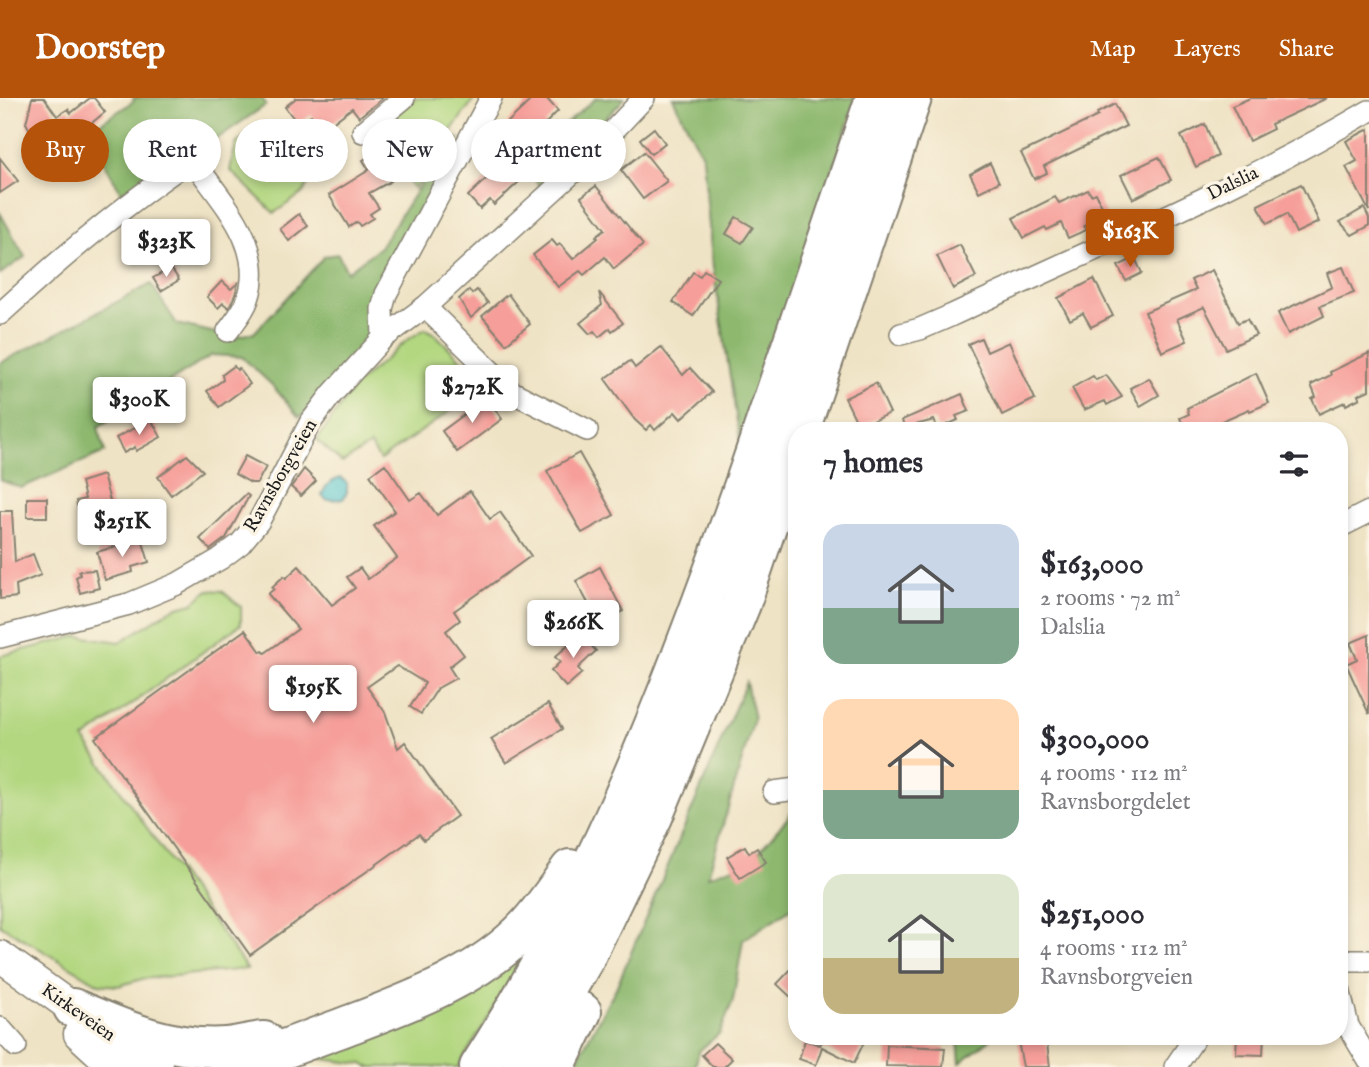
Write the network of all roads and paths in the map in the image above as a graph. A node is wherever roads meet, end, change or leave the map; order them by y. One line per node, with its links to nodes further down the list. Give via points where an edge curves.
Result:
1 (404, 98): 7 (street)
2 (491, 98): 12 (street, via 386,294)
3 (644, 98): 8 (street, Ravnsborgveien, via 581,165)
4 (875, 98): 19 (highway, via 712,578)
5 (912, 98): 13 (highway)
6 (1369, 111): 11 (street, Dalslia, via 1247,177 950,316)
7 (379, 119)
8 (425, 307): 12 (street, Ravnsborgveien); 14 (street, via 512,391)
9 (0, 314): 10 (street, via 85,239 192,159 236,220 252,263 248,300)
10 (228, 331)
11 (901, 334)
12 (383, 338): 18 (street, Ravnsborgveien, via 310,423 274,496 240,544 177,584 129,604)
13 (803, 422)
14 (587, 430)
15 (788, 464): 22 (highway, via 741,604)
16 (1369, 512): 17 (street)
17 (1348, 522)
18 (0, 636)
19 (653, 732): 30 (highway, via 581,852 527,926 489,958 441,987); 37 (highway, via 554,942)
20 (788, 790): 21 (street)
21 (774, 792)
22 (653, 817): 38 (highway, via 585,958); 39 (highway, via 654,861)
23 (0, 956): 27 (main road, Kirkeveien)
24 (1348, 961): 25 (street)
25 (1369, 961)
26 (0, 975): 34 (main road, Kirkeveien, via 94,1045)
27 (73, 1008): 30 (highway, via 137,1034 187,1046); 35 (main road, Kirkeveien)
28 (1348, 1026): 33 (street)
29 (0, 1028): 32 (street)
30 (314, 1038): 36 (highway)
31 (1190, 1045): 40 (street)
32 (16, 1046)
33 (1369, 1062)
34 (115, 1067)
35 (158, 1067)
36 (229, 1067)
37 (479, 1067)
38 (522, 1067)
39 (555, 1067)
40 (1175, 1067)

